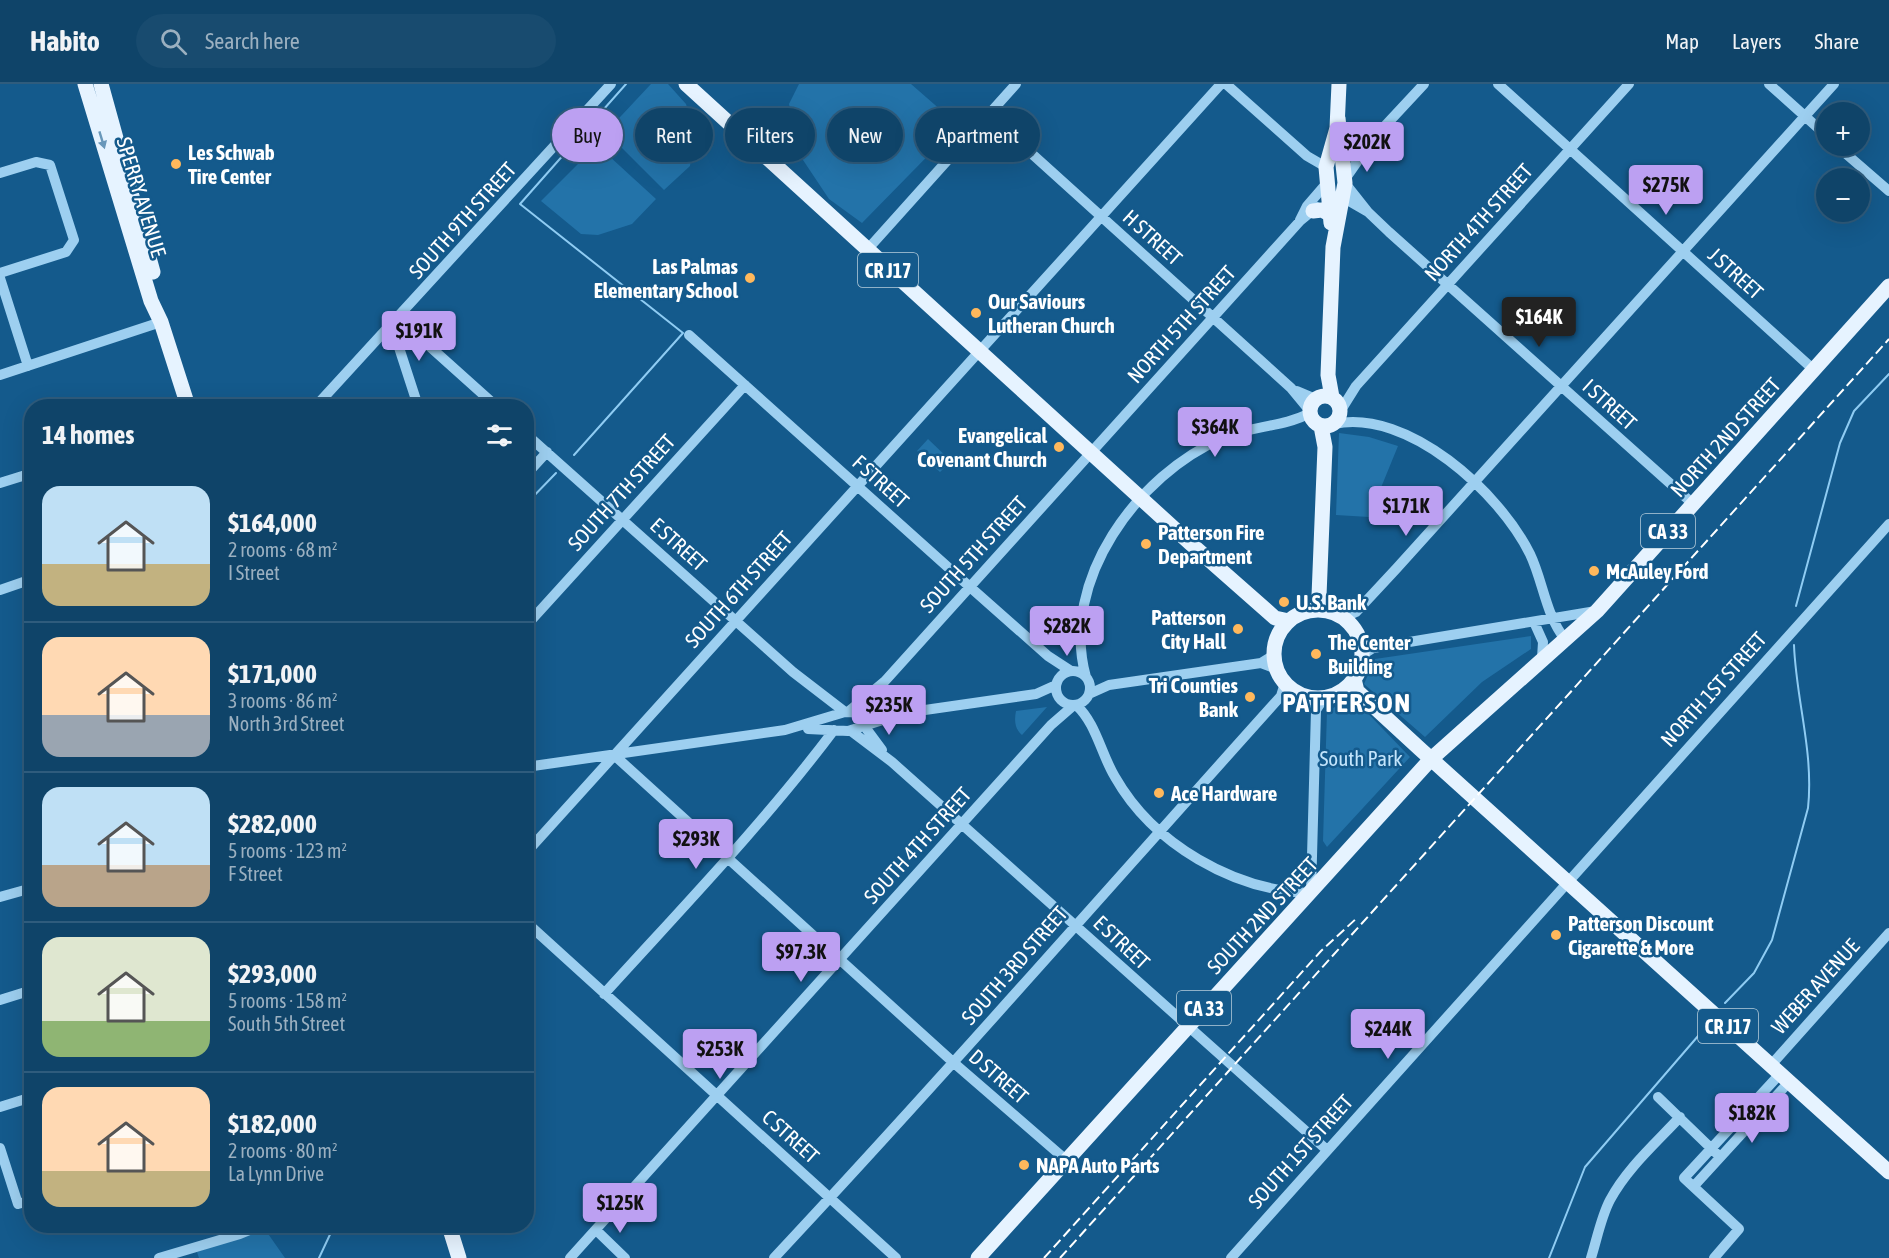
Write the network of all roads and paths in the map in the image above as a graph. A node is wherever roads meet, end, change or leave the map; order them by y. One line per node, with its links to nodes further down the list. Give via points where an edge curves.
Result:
1 (85, 84): 37 (main road, SPERRY AVENUE, one-way to 37, via 151,301)
2 (102, 84): 37 (main road, SPERRY AVENUE, via 160,300)
3 (611, 84): 38 (street, SOUTH 9TH STREET)
4 (686, 84): 30 (main road, CR J17)
5 (1016, 84): 14 (street)
6 (1221, 84): 27 (street, SOUTH 6TH STREET)
7 (1226, 84): 23 (street, I STREET)
8 (1339, 84): 23 (main road)
9 (1424, 84): 18 (street, NORTH 5TH STREET)
10 (1498, 84): 17 (street, J STREET)
11 (1629, 84): 17 (street, NORTH 4TH STREET)
12 (1769, 84): 15 (street)
13 (1834, 84): 15 (street)
14 (995, 108)
15 (1804, 117): 16 (street); 31 (street)
16 (1816, 127)
17 (1570, 149): 31 (street, J STREET); 34 (street, NORTH 4TH STREET)
18 (1363, 150): 23 (street, NORTH 5TH STREET); 23 (main road, via 1349,154)
19 (1849, 156): 24 (street)
20 (1040, 161): 27 (street, H STREET)
21 (947, 162): 30 (street)
22 (3, 172): 32 (street, via 36,162 50,165 74,234 66,252)
23 (1335, 180): 25 (street, NORTH 5TH STREET); 26 (main road); 28 (street, NORTH 5TH STREET, via 1307,206); 29 (main road); 34 (street, I STREET)
24 (1889, 191)
25 (1313, 211): 26 (main road, via 1322,210); 28 (street, NORTH 5TH STREET)
26 (1330, 215): 29 (main road)
27 (1101, 217): 36 (street, H STREET); 40 (street, SOUTH 6TH STREET)
28 (1300, 220): 36 (street, NORTH 5TH STREET)
29 (1333, 247): 50 (main road)
30 (867, 250): 40 (main road, CR J17)
31 (1682, 250): 42 (street, J STREET); 45 (street)
32 (0, 273)
33 (0, 278): 41 (street)
34 (1448, 284): 45 (street, I STREET); 50 (street, NORTH 4TH STREET, via 1356,386)
35 (1889, 286): 42 (main road, NORTH 2ND STREET / CA 33)
36 (1213, 318): 50 (street, H STREET, via 1291,388); 53 (street, NORTH 5TH STREET)
37 (161, 322): 41 (street); 46 (main road, SPERRY AVENUE)
38 (396, 322): 47 (street, SOUTH 9TH STREET); 48 (street); 49 (street)
39 (689, 335): 44 (street, F STREET)
40 (979, 352): 53 (main road, CR J17); 58 (street, SOUTH 6TH STREET)
41 (28, 366): 43 (street)
42 (1814, 370): 60 (main road, NORTH 2ND STREET / CA 33)
43 (0, 375)
44 (745, 385): 58 (street, F STREET); 61 (street, SOUTH 7TH STREET)
45 (1560, 386): 56 (street); 60 (street, I STREET)
46 (186, 399)
47 (323, 399)
48 (416, 399)
49 (488, 399)
50 (1325, 411): 56 (street, via 1421,443); 59 (street, via 1251,428 1205,447 1170,470); 66 (main road)
51 (534, 441): 52 (street, E STREET)
52 (547, 452): 54 (street); 61 (street, E STREET)
53 (1091, 453): 59 (main road, CR J17); 64 (street, SOUTH 5TH STREET)
54 (534, 466)
55 (24, 476): 57 (street)
56 (1475, 480): 69 (street); 70 (street, via 1503,510 1522,539)
57 (0, 483)
58 (858, 486): 64 (street, F STREET); 71 (street, SOUTH 6TH STREET)
59 (1140, 497): 73 (main road, CR J17); 75 (street, via 1118,527 1097,567 1085,607)
60 (1692, 504): 67 (main road, NORTH 2ND STREET / CA 33)
61 (622, 520): 68 (street, SOUTH 7TH STREET); 71 (street, E STREET)
62 (1889, 524): 114 (street, NORTH 1ST STREET)
63 (24, 582): 65 (street)
64 (970, 587): 77 (street, F STREET); 82 (street, SOUTH 5TH STREET)
65 (0, 590)
66 (1318, 606): 69 (main road); 73 (main road)
67 (1596, 611): 70 (street); 74 (main road, NORTH 2ND STREET / CA 33)
68 (534, 617)
69 (1350, 619): 76 (main road)
70 (1553, 619): 72 (street); 74 (street)
71 (735, 621): 84 (street, E STREET); 105 (street, SOUTH 6TH STREET)
72 (1534, 622): 76 (street); 78 (street, via 1543,642)
73 (1281, 623): 81 (main road)
74 (1565, 639): 78 (main road, NORTH 2ND STREET / CA 33)
75 (1081, 647): 79 (street); 80 (street)
76 (1365, 648): 86 (main road)
77 (1048, 656): 79 (street, F STREET); 83 (street, F STREET)
78 (1542, 658): 106 (main road, NORTH 2ND STREET / CA 33)
79 (1072, 671): 80 (street); 83 (street)
80 (1088, 679): 85 (street); 88 (street)
81 (1283, 679): 85 (street); 91 (main road); 111 (street, SOUTH 3RD STREET)
82 (885, 681): 90 (street, SOUTH 5TH STREET); 93 (street, SOUTH 5TH STREET)
83 (1057, 681): 87 (street); 89 (street)
84 (806, 684): 93 (street, E STREET); 96 (street, E STREET)
85 (1109, 685): 88 (street)
86 (1352, 686): 91 (main road); 106 (main road, CR J17)
87 (1036, 694): 89 (street); 95 (street)
88 (1088, 696): 92 (street); 98 (street)
89 (1060, 699): 92 (street); 97 (street, SOUTH 4TH STREET)
90 (873, 701): 94 (street, SOUTH 5TH STREET); 95 (street, via 879,710)
91 (1320, 704): 116 (street)
92 (1075, 705): 97 (street, SOUTH 4TH STREET); 98 (street)
93 (847, 712): 94 (street); 96 (street)
94 (865, 714): 95 (street); 99 (street)
95 (902, 714): 99 (street)
96 (830, 716): 101 (street); 102 (street)
97 (1051, 725): 110 (street, SOUTH 4TH STREET)
98 (1091, 726): 111 (street, via 1117,781)
99 (866, 727): 103 (street); 107 (street, E STREET)
100 (806, 729): 101 (street); 102 (street); 104 (street, via 819,734)
101 (785, 730): 105 (street)
102 (833, 730): 103 (street); 104 (street)
103 (849, 731): 107 (street, E STREET); 108 (street)
104 (824, 743): 108 (street)
105 (614, 755): 109 (street); 112 (street, SOUTH 6TH STREET); 113 (street, D STREET)
106 (1431, 759): 114 (main road, CR J17); 116 (main road, SOUTH 2ND STREET / CA 33)
107 (892, 762): 110 (street, E STREET)
108 (808, 764): 113 (street)
109 (534, 766)
110 (962, 825): 118 (street, E STREET); 121 (street, SOUTH 4TH STREET)
111 (1159, 831): 116 (street, via 1187,852 1228,874 1290,893); 118 (street, SOUTH 3RD STREET)
112 (534, 844)
113 (726, 858): 121 (street, D STREET); 123 (street)
114 (1567, 881): 127 (main road, CR J17); 135 (street, SOUTH 1ST STREET)
115 (24, 890): 117 (street)
116 (1311, 893): 125 (main road, SOUTH 2ND STREET / CA 33)
117 (0, 897)
118 (1075, 925): 125 (street, E STREET); 126 (street, SOUTH 3RD STREET)
119 (534, 929): 123 (street, C STREET)
120 (1889, 933): 127 (street, WEBER AVENUE)
121 (840, 960): 126 (street, D STREET); 128 (street, SOUTH 4TH STREET)
122 (24, 992): 124 (street)
123 (604, 994): 128 (street, C STREET)
124 (0, 1000)
125 (1186, 1027): 135 (street, E STREET); 137 (main road, SOUTH 2ND STREET / CA 33)
126 (954, 1063): 137 (street, D STREET); 140 (street, SOUTH 3RD STREET)
127 (1780, 1074): 134 (street); 136 (street); 138 (main road, CR J17)
128 (717, 1096): 140 (street, C STREET); 142 (street, SOUTH 4TH STREET)
129 (1658, 1097): 132 (street)
130 (24, 1100): 131 (street)
131 (0, 1107)
132 (1680, 1117): 134 (street); 153 (street, via 1615,1192)
133 (0, 1148): 141 (street, via 18,1204)
134 (1711, 1148): 136 (street); 139 (street, via 1684,1178)
135 (1327, 1150): 152 (street, SOUTH 1ST STREET)
136 (1720, 1157): 139 (street)
137 (1066, 1160): 151 (main road, SOUTH 2ND STREET / CA 33)
138 (1889, 1172)
139 (1694, 1186): 154 (street, via 1738,1229)
140 (830, 1198): 149 (street, SOUTH 3RD STREET); 150 (street, C STREET)
141 (24, 1202)
142 (596, 1230): 147 (street, SOUTH 4TH STREET); 148 (street)
143 (242, 1233): 145 (street)
144 (451, 1233): 146 (main road)
145 (159, 1258)
146 (459, 1258)
147 (570, 1258)
148 (625, 1258)
149 (774, 1258)
150 (896, 1258)
151 (978, 1258)
152 (1230, 1258)
153 (1591, 1258)
154 (1714, 1258)

